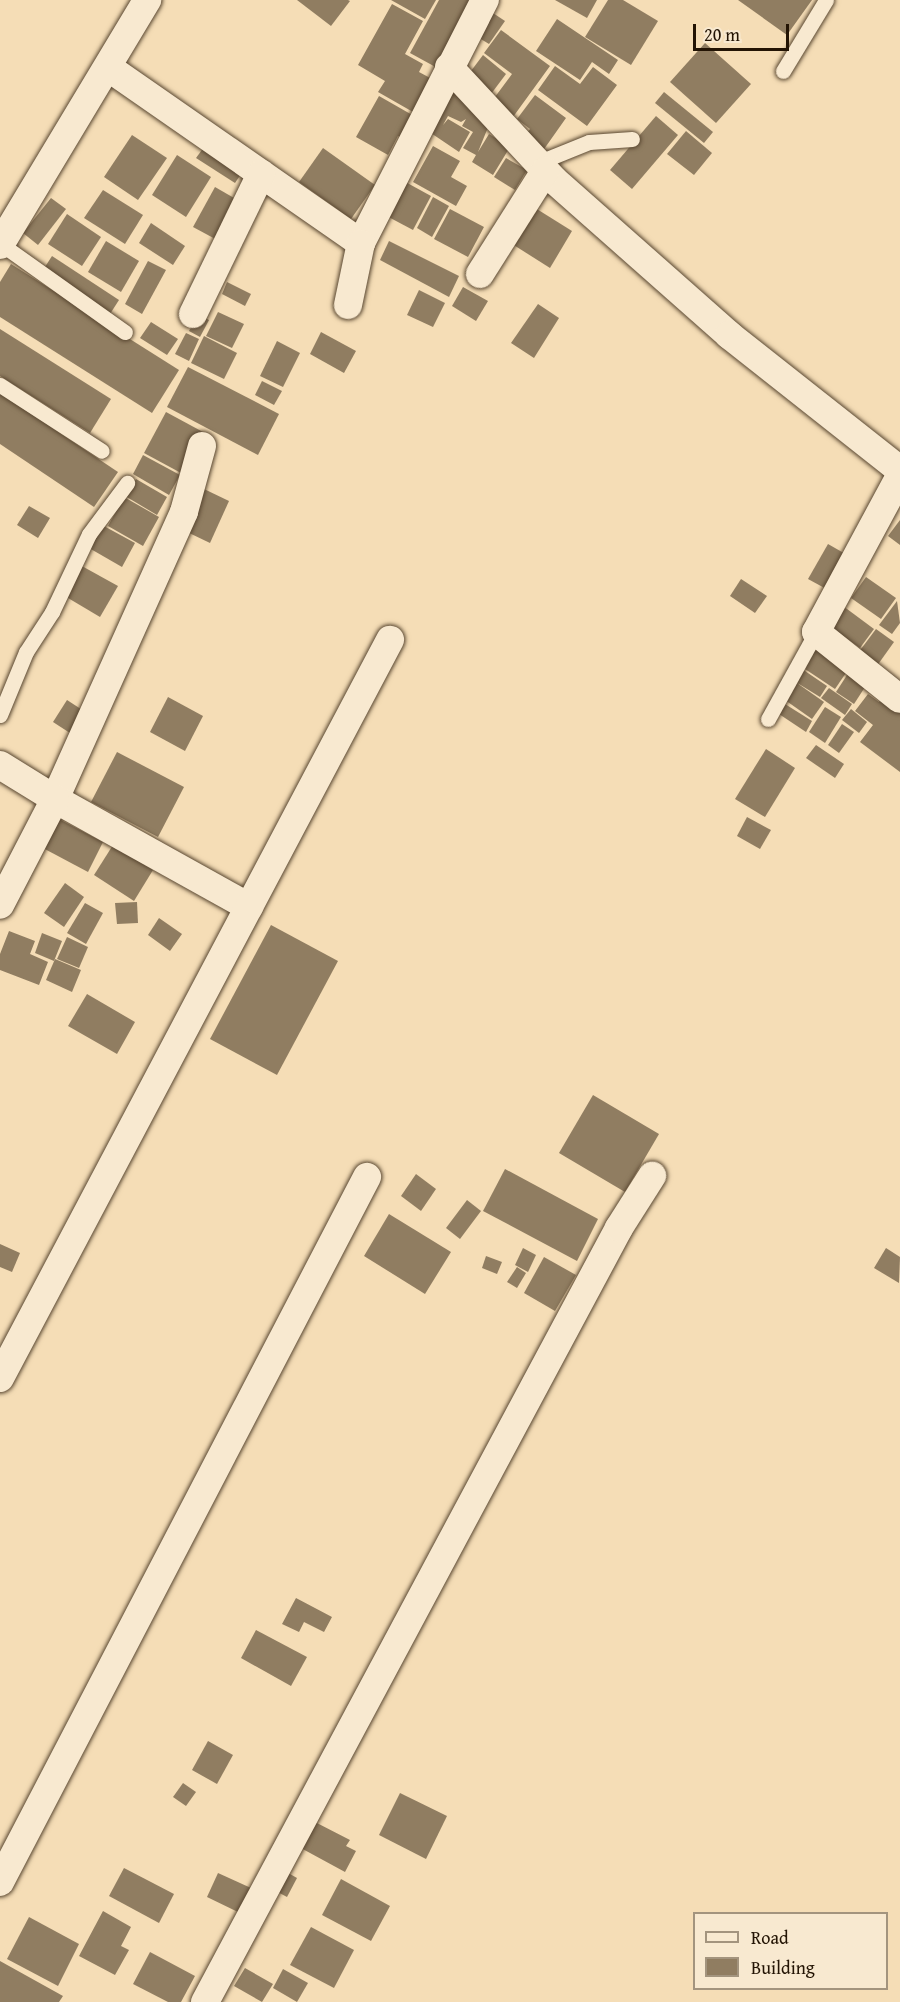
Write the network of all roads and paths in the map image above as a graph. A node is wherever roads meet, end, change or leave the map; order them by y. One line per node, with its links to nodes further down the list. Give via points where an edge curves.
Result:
1 (147, 0): 5 (street)
2 (485, 0): 4 (street)
3 (826, 0): 6 (lane)
4 (449, 67): 8 (street); 10 (street)
5 (109, 68): 9 (street); 11 (street)
6 (783, 71)
7 (632, 139): 8 (lane, via 589,142)
8 (541, 167): 12 (street); 19 (street, via 729,335)
9 (261, 174): 10 (street); 14 (street)
10 (361, 243): 13 (street)
11 (0, 245): 15 (lane)
12 (480, 274)
13 (348, 305)
14 (193, 314)
15 (125, 332)
16 (0, 385): 18 (lane)
17 (202, 446): 28 (street, via 184,512)
18 (102, 451)
19 (900, 470)
20 (900, 476): 22 (street)
21 (127, 483): 25 (lane, via 89,534 52,612 26,652)
22 (816, 632): 24 (street); 26 (lane)
23 (390, 640): 30 (street)
24 (900, 699)
25 (0, 715)
26 (768, 719)
27 (0, 765): 28 (street)
28 (55, 799): 29 (street); 30 (street)
29 (0, 905)
30 (249, 907): 33 (street)
31 (652, 1176): 35 (street, via 619,1228)
32 (366, 1177): 34 (street)
33 (0, 1378)
34 (0, 1882)
35 (205, 2002)

